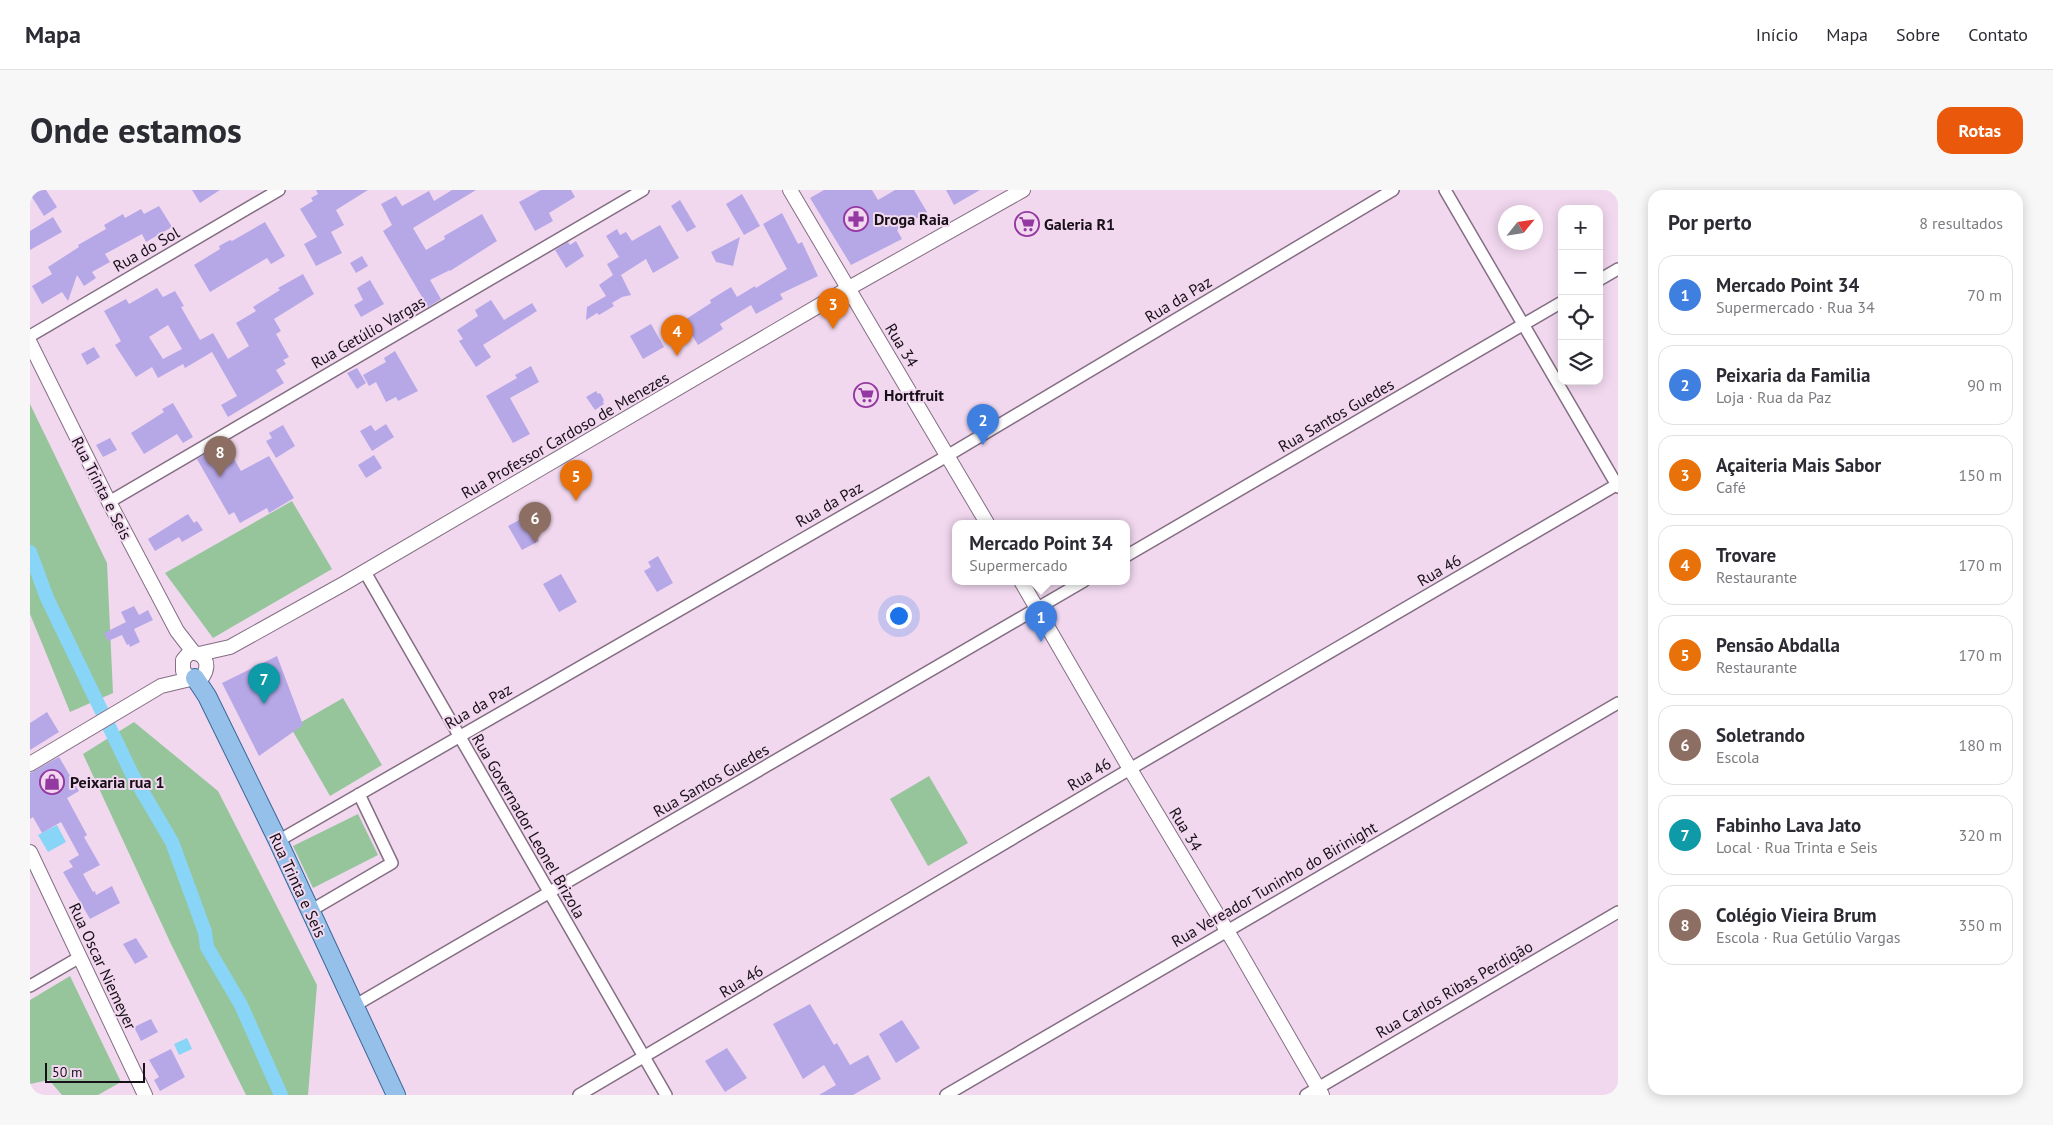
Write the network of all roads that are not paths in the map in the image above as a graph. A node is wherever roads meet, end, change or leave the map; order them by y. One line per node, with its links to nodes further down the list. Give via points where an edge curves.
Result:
1 (279, 190): 12 (street, Rua do Sol)
2 (643, 190): 16 (street, Rua Getúlio Vargas)
3 (790, 190): 9 (street, Rua 34)
4 (1023, 190): 9 (street, Rua Professor Cardoso de Menezes)
5 (1393, 190): 14 (street, Rua da Paz)
6 (1445, 190): 11 (street)
7 (1618, 269): 8 (street)
8 (1603, 278)
9 (849, 288): 14 (street, Rua 34); 19 (street, Rua Professor Cardoso de Menezes)
10 (1558, 304): 11 (street, Rua Santos Guedes)
11 (1523, 325): 15 (street); 18 (street, Rua Santos Guedes)
12 (30, 336)
13 (30, 343): 16 (street, Rua Trinta e Seis)
14 (947, 456): 17 (street, Rua 34); 28 (street, Rua da Paz)
15 (1618, 485): 30 (street, Rua 46)
16 (109, 502): 24 (street, Rua Trinta e Seis, via 176,631 177,644)
17 (985, 520)
18 (1130, 554)
19 (365, 572): 23 (street, Rua Professor Cardoso de Menezes); 28 (street, Rua Governador Leonel Brizola)
20 (1023, 585): 22 (street, Rua 34)
21 (1077, 585): 22 (street, Rua Santos Guedes)
22 (1037, 608): 30 (street, Rua 34); 34 (street, Rua Santos Guedes)
23 (228, 648): 24 (street, Rua Professor Cardoso de Menezes); 25 (street, Rua Professor Cardoso de Menezes)
24 (190, 657): 25 (street, via 182,671); 25 (street, via 205,659); 26 (street, Rua Professor Cardoso de Menezes)
25 (197, 675): 26 (street, Rua Professor Cardoso de Menezes); 32 (main road, Rua Trinta e Seis)
26 (161, 686): 29 (street, Rua Professor Cardoso de Menezes)
27 (1618, 703): 37 (street, Rua Vereador Tuninho do Birinight)
28 (459, 735): 31 (street, Rua da Paz); 34 (street, Rua Governador Leonel Brizola)
29 (30, 764)
30 (1130, 769): 37 (street, Rua 34); 41 (street, Rua 46)
31 (359, 794): 32 (street, Rua da Paz); 35 (street, via 392,863)
32 (278, 841): 35 (main road, Rua Trinta e Seis)
33 (30, 852): 38 (street, Rua Oscar Niemeyer)
34 (548, 893): 40 (street, Rua Santos Guedes); 41 (street, Rua Governador Leonel Brizola)
35 (310, 911): 40 (main road, Rua Trinta e Seis)
36 (1618, 912): 42 (street, Rua Carlos Ribas Perdigão)
37 (1226, 930): 42 (street, Rua 34); 47 (street, Rua Vereador Tuninho do Birinight)
38 (80, 957): 39 (street); 43 (street, Rua Oscar Niemeyer)
39 (30, 986)
40 (354, 1006): 44 (main road, Rua Trinta e Seis)
41 (643, 1057): 45 (street, Rua 46); 46 (street, Rua Governador Leonel Brizola)
42 (1315, 1093)
43 (144, 1095)
44 (396, 1095)
45 (579, 1095)
46 (666, 1095)
47 (946, 1095)

